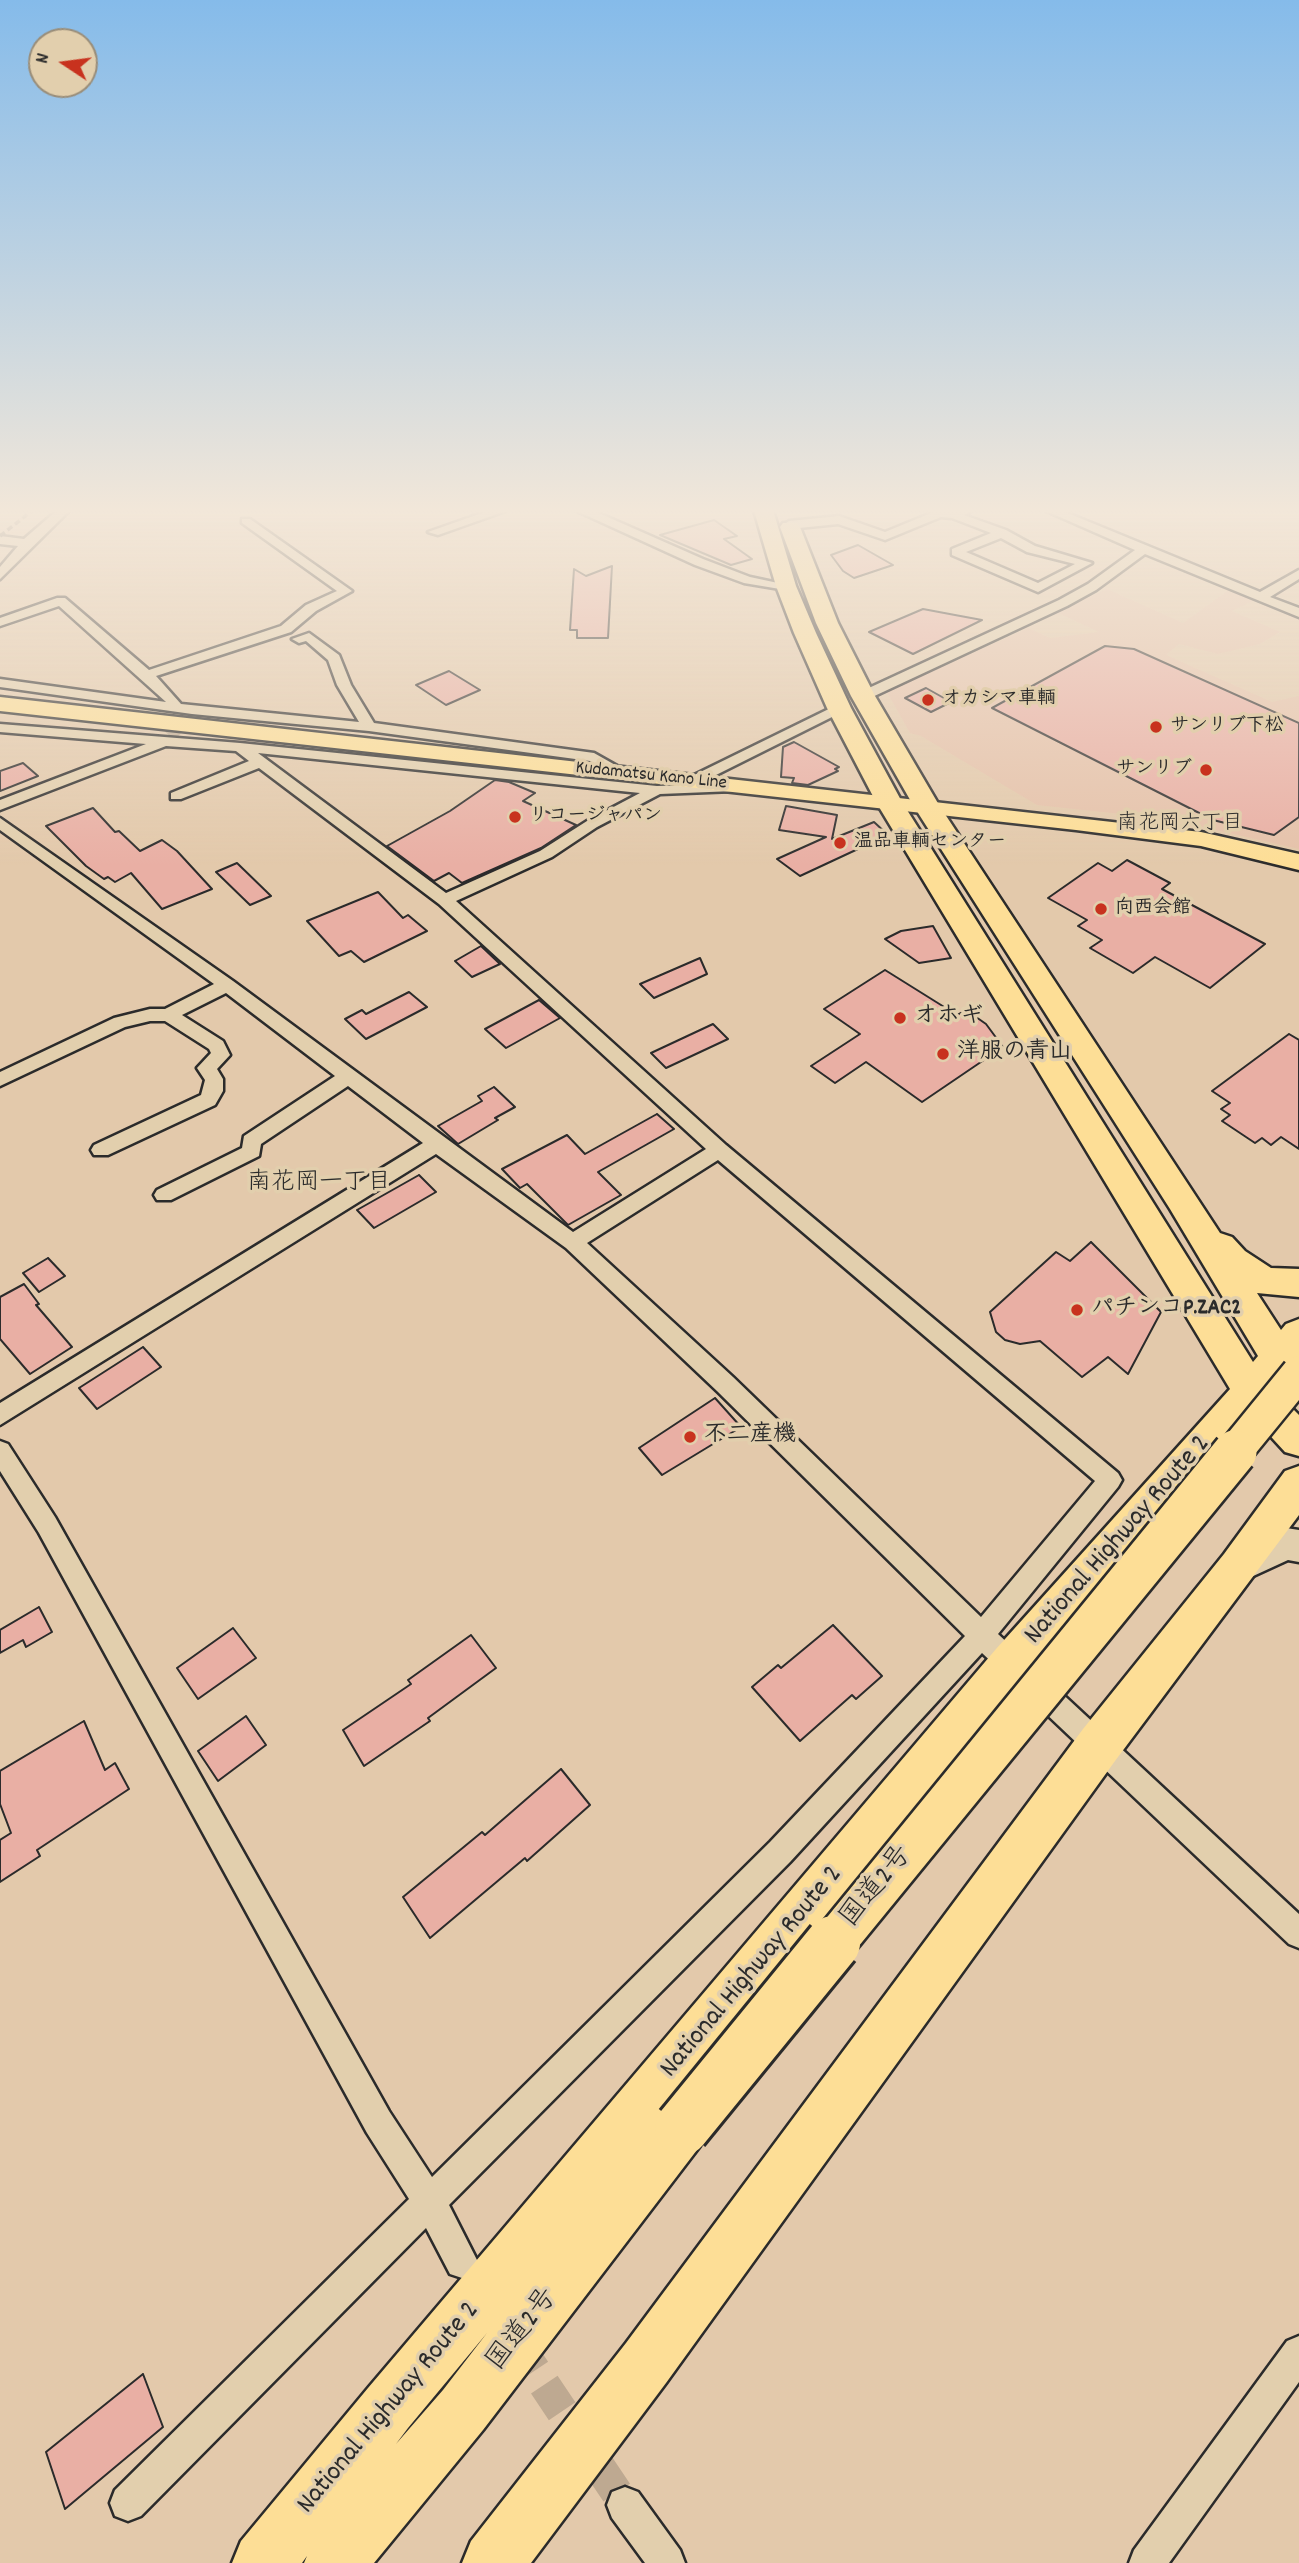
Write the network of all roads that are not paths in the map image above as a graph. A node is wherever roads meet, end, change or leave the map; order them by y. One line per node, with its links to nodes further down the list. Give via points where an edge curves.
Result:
1 (91, 627): 7 (street)
2 (289, 627): 7 (street)
3 (809, 627): 9 (highway)
4 (828, 627): 9 (highway)
5 (1012, 627): 9 (street)
6 (299, 639): 12 (street, via 309,637 334,658)
7 (147, 675): 11 (street)
8 (0, 683): 11 (street)
9 (851, 702): 18 (street); 22 (highway); 23 (highway)
10 (0, 704): 17 (main road, Kudamatsu Kano Line)
11 (185, 711): 12 (street)
12 (369, 727): 17 (street, via 594,757)
13 (0, 728): 14 (street)
14 (167, 739): 15 (street); 24 (street)
15 (240, 747): 16 (street); 20 (street)
16 (260, 762): 21 (street); 27 (street)
17 (625, 775): 18 (main road, Kudamatsu Kano Line)
18 (691, 782): 19 (main road, Kudamatsu Kano Line)
19 (745, 788): 20 (street); 22 (main road, Kudamatsu Kano Line)
20 (657, 790): 27 (street, via 546,854)
21 (176, 796)
22 (889, 802): 23 (main road, Kudamatsu Kano Line); 39 (highway)
23 (926, 805): 26 (main road, Kudamatsu Kano Line, via 1201,839); 36 (highway)
24 (0, 806)
25 (0, 823): 28 (street)
26 (1299, 862)
27 (445, 900): 34 (street)
28 (227, 985): 29 (street); 30 (street)
29 (168, 1015): 31 (street, via 120,1022); 33 (street, via 217,1045 221,1055 206,1068 214,1079 214,1091 208,1100)
30 (348, 1077): 32 (street); 35 (street, via 251,1141 252,1151)
31 (0, 1080)
32 (437, 1144): 37 (street); 41 (street)
33 (102, 1150)
34 (719, 1150): 37 (street); 47 (street, via 1110,1480)
35 (164, 1195)
36 (1182, 1200): 38 (highway, via 1233,1261 1264,1281); 39 (highway)
37 (573, 1242): 47 (street)
38 (1299, 1283)
39 (1281, 1363): 40 (highway); 42 (highway); 47 (highway, National Highway Route 2, via 1192,1461); 53 (highway, 国道2号, bridge)
40 (1299, 1412)
41 (0, 1415)
42 (1299, 1440)
43 (0, 1451): 50 (street, via 47,1525 378,2122)
44 (1299, 1483): 46 (highway)
45 (1299, 1546): 46 (main road, via 1286,1544)
46 (1238, 1567): 48 (highway)
47 (997, 1650): 48 (street); 50 (street, via 780,1852); 56 (highway, National Highway Route 2)
48 (1099, 1745): 49 (street); 59 (highway, via 646,2363)
49 (1299, 1934)
50 (429, 2201): 51 (street); 54 (street)
51 (462, 2262)
52 (1299, 2353): 61 (street)
53 (463, 2410): 57 (highway); 58 (highway)
54 (128, 2503)
55 (625, 2505): 60 (street)
56 (263, 2563)
57 (335, 2563)
58 (364, 2563)
59 (493, 2563)
60 (667, 2563)
61 (1147, 2563)

